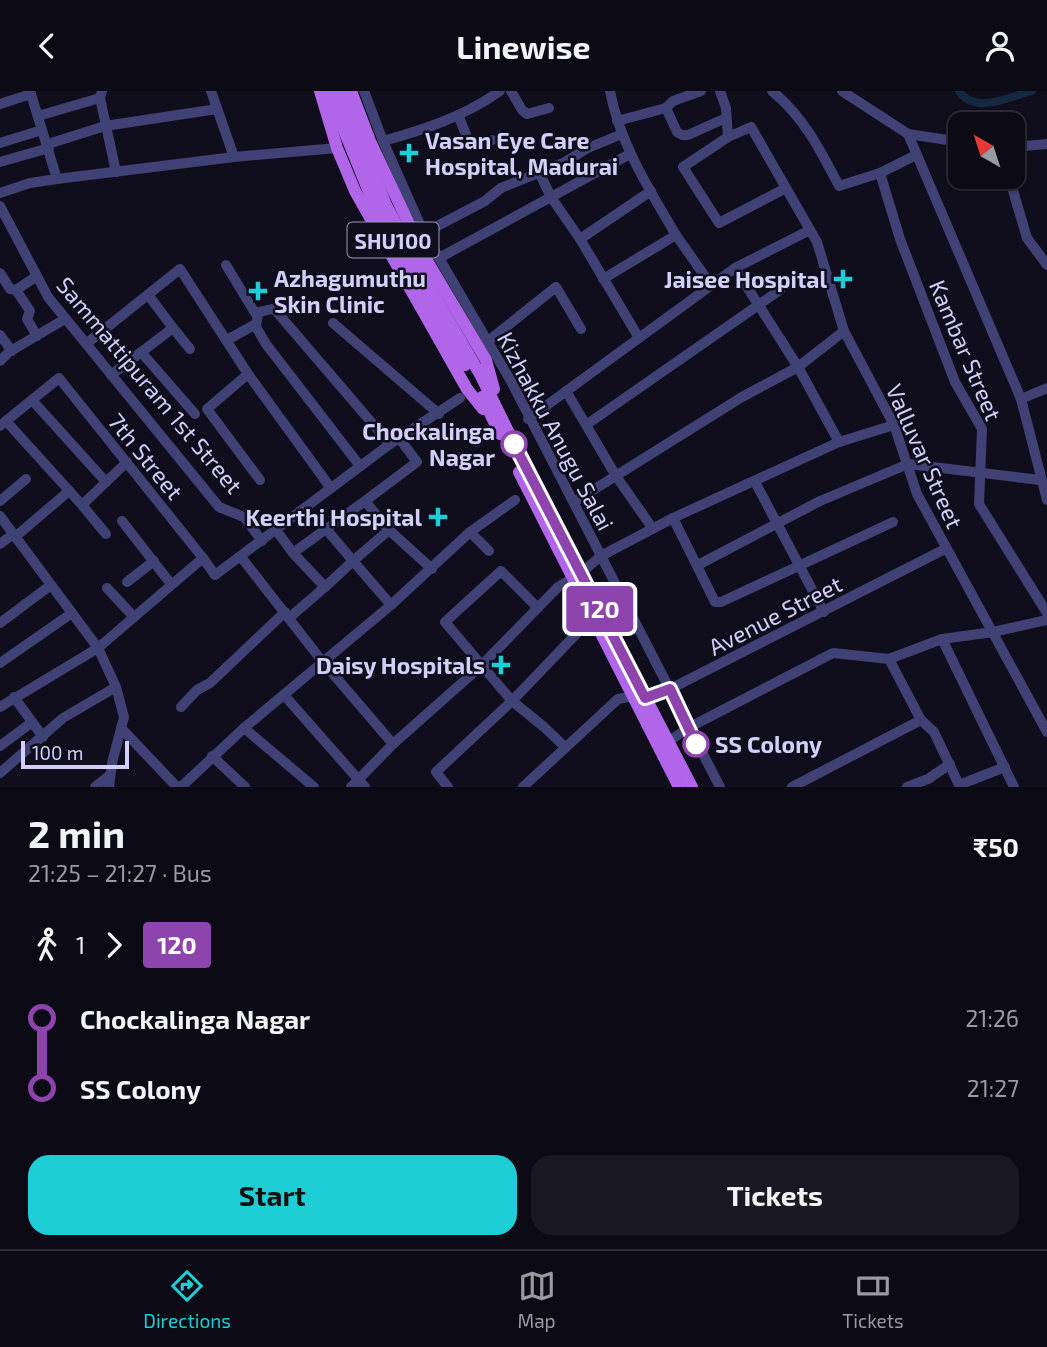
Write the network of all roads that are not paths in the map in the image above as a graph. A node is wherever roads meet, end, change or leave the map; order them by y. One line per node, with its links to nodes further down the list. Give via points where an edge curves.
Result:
1 (211, 91): 19 (street)
2 (320, 91): 36 (main road)
3 (328, 91): 86 (main road, SHU100, via 376,209)
4 (340, 91): 86 (main road, SHU100, via 386,205)
5 (351, 91): 94 (main road, via 423,254 486,360)
6 (364, 91): 31 (street, Kizhakku Anugu Salai)
7 (500, 91): 20 (street)
8 (511, 91): 17 (street, via 527,114)
9 (610, 91): 23 (street)
10 (701, 91): 18 (street)
11 (720, 91): 22 (street)
12 (772, 91): 43 (street, via 805,127 839,186)
13 (842, 91): 27 (street)
14 (31, 93): 16 (street); 21 (street)
15 (101, 95): 21 (street); 24 (street)
16 (0, 104)
17 (549, 108)
18 (666, 108): 22 (street, via 682,135); 23 (street)
19 (217, 109): 24 (street); 39 (street)
20 (458, 115): 29 (street, via 470,144); 31 (street)
21 (38, 116): 25 (street)
22 (726, 118): 28 (street)
23 (617, 121): 26 (street)
24 (105, 126): 34 (street); 41 (street)
25 (42, 130): 32 (street); 34 (street)
26 (622, 134): 37 (street); 42 (street)
27 (908, 134): 30 (street); 38 (street)
28 (728, 137): 45 (street, Valluvar Street, via 751,127); 45 (street, via 683,167 719,223)
29 (492, 140)
30 (948, 140)
31 (383, 141): 52 (street, Kizhakku Anugu Salai)
32 (0, 143)
33 (1047, 144): 35 (street)
34 (48, 146): 40 (street); 44 (street)
35 (1026, 146)
36 (337, 148): 39 (street); 94 (main road, via 355,191 467,389)
37 (630, 154): 47 (street); 49 (street)
38 (916, 155): 43 (street); 90 (street)
39 (234, 157): 41 (street)
40 (0, 162)
41 (116, 172): 44 (street)
42 (539, 172): 49 (street); 52 (street, via 501,188)
43 (880, 173): 106 (street, Kambar Street, via 954,382 982,429)
44 (57, 179): 48 (street)
45 (786, 188): 51 (street, Valluvar Street)
46 (1013, 189): 57 (street, via 1027,238)
47 (651, 191): 53 (street); 54 (street)
48 (0, 193)
49 (551, 197): 54 (street); 55 (street)
50 (0, 206): 60 (street, Sammattipuram 1st Street)
51 (810, 230): 58 (street); 72 (street, Valluvar Street)
52 (424, 233): 55 (street, Kizhakku Anugu Salai)
53 (676, 235): 61 (street); 62 (street)
54 (580, 239): 61 (street)
55 (439, 258): 77 (street, Kizhakku Anugu Salai)
56 (226, 265): 68 (street)
57 (1047, 265)
58 (735, 268): 62 (street); 66 (street)
59 (0, 273): 63 (street, via 10,289)
60 (37, 276): 63 (street); 67 (street, Sammattipuram 1st Street)
61 (603, 279): 75 (street)
62 (711, 285): 75 (street)
63 (16, 290): 74 (street, via 30,311 27,319)
64 (780, 290): 66 (street)
65 (149, 296): 70 (street); 76 (street, via 180,269); 78 (street)
66 (759, 305): 83 (street); 97 (street)
67 (65, 319): 74 (street); 78 (street, Sammattipuram 1st Street)
68 (257, 319): 76 (street); 99 (street, via 267,310 276,311); 105 (street, via 266,344)
69 (332, 323): 93 (street)
70 (173, 328): 79 (street); 81 (street)
71 (581, 329): 77 (street, via 556,287)
72 (844, 331): 83 (street); 98 (street, Valluvar Street)
73 (0, 335): 80 (street)
74 (37, 336): 80 (street)
75 (639, 338): 88 (street)
76 (227, 340): 84 (street)
77 (487, 342): 95 (street, Kizhakku Anugu Salai)
78 (86, 345): 85 (street, Sammattipuram 1st Street)
79 (190, 349)
80 (12, 351): 82 (street)
81 (141, 352): 85 (street); 92 (street)
82 (0, 361)
83 (797, 367): 100 (street); 107 (street)
84 (248, 374): 109 (street, via 207,409); 113 (street)
85 (111, 375): 133 (street, Sammattipuram 1st Street, via 219,507 244,517)
86 (477, 379): 94 (main road, SHU100)
87 (1047, 388): 90 (street)
88 (566, 391): 95 (street); 97 (street)
89 (460, 398): 93 (street)
90 (1021, 399): 102 (street)
91 (32, 400): 96 (street); 103 (street, 7th Street, via 59,378); 111 (street)
92 (195, 414)
93 (439, 414): 99 (street)
94 (497, 418): 146 (main road, SHU100)
95 (528, 419): 119 (street, Kizhakku Anugu Salai)
96 (3, 423): 114 (street)
97 (586, 425): 107 (street)
98 (894, 425): 100 (street); 104 (street, Valluvar Street)
99 (394, 441): 105 (street); 118 (street, via 417,462)
100 (839, 442): 112 (street)
101 (1047, 451): 102 (street)
102 (1033, 453): 110 (street)
103 (127, 462): 111 (street); 140 (street, 7th Street)
104 (908, 464): 106 (street); 125 (street); 135 (street, Valluvar Street, via 916,494)
105 (360, 466): 113 (street)
106 (979, 471): 110 (street); 156 (street, Kambar Street, via 979,504)
107 (616, 476): 119 (street); 127 (street)
108 (26, 479): 115 (street)
109 (260, 480)
110 (1040, 480): 117 (street)
111 (106, 482): 120 (street)
112 (755, 482): 121 (street); 125 (street)
113 (330, 487): 128 (street)
114 (69, 491): 120 (street); 132 (street)
115 (0, 501)
116 (515, 501): 130 (street)
117 (1047, 501)
118 (365, 502): 126 (street); 129 (street)
119 (574, 502): 138 (street, Kizhakku Anugu Salai)
120 (82, 505): 131 (street)
121 (673, 518): 127 (street); 143 (street)
122 (1, 519): 132 (street)
123 (122, 521): 141 (street)
124 (893, 522): 144 (street)
125 (776, 523): 143 (street); 144 (street)
126 (326, 529): 137 (street); 142 (street)
127 (653, 529): 138 (street)
128 (276, 530): 133 (street); 137 (street)
129 (389, 530): 142 (street); 145 (street)
130 (470, 531): 136 (street); 145 (street)
131 (106, 534)
132 (14, 535): 134 (street); 149 (street)
133 (262, 541): 139 (street)
134 (0, 544)
135 (945, 549): 154 (street, Avenue Street); 162 (street, Valluvar Street)
136 (489, 551)
137 (293, 553): 150 (street)
138 (601, 556): 146 (street); 170 (street, Kizhakku Anugu Salai)
139 (241, 557): 140 (street, via 215,575); 157 (street)
140 (203, 558): 148 (street)
141 (154, 561): 147 (street); 148 (street)
142 (353, 561): 150 (street); 152 (street)
143 (698, 565): 144 (street, via 715,602)
144 (799, 566): 154 (street)
145 (432, 569): 152 (street)
146 (576, 576): 153 (street); 172 (main road, SHU100)
147 (127, 582)
148 (172, 584): 158 (street)
149 (51, 585): 155 (street); 160 (street)
150 (325, 587): 157 (street)
151 (107, 588): 158 (street)
152 (391, 605): 166 (street)
153 (538, 608): 168 (street); 168 (street, via 501,571 445,622)
154 (824, 612): 170 (street, Avenue Street)
155 (72, 613): 164 (street); 167 (street)
156 (1047, 613)
157 (287, 615): 166 (street); 176 (street)
158 (134, 617): 164 (street)
159 (1047, 620): 162 (street)
160 (0, 622)
161 (581, 629): 174 (street)
162 (993, 632): 163 (street); 182 (street, Valluvar Street)
163 (942, 639): 165 (street); 190 (street)
164 (98, 648): 169 (street); 173 (street)
165 (889, 659): 177 (street); 181 (street, via 833,653)
166 (322, 661): 171 (street); 185 (street)
167 (0, 663)
168 (481, 666): 174 (street); 185 (street)
169 (116, 687): 179 (street, via 124,717); 183 (street, via 63,718)
170 (670, 689): 172 (street, Avenue Street); 181 (street, Kizhakku Anugu Salai)
171 (284, 695): 180 (street); 194 (street)
172 (639, 697): 184 (main road, SHU100); 187 (street, Avenue Street, via 618,699); 201 (main road, SHU100)
173 (14, 698): 175 (street); 178 (street)
174 (512, 701): 187 (street); 199 (street, via 436,772)
175 (0, 706)
176 (181, 707)
177 (921, 720): 189 (street, via 934,732); 204 (street)
178 (31, 723): 183 (street); 186 (street)
179 (121, 728): 192 (street); 197 (street)
180 (244, 728): 188 (street); 198 (street)
181 (688, 728): 184 (street); 203 (street, Kizhakku Anugu Salai)
182 (1047, 731)
183 (43, 737): 191 (street)
184 (668, 742): 202 (main road, SHU100)
185 (393, 744): 194 (street)
186 (0, 746)
187 (565, 747): 200 (street)
188 (212, 756): 193 (street); 197 (street)
189 (950, 764): 195 (street); 205 (street)
190 (1005, 767): 195 (street); 206 (street)
191 (0, 773)
192 (109, 781): 196 (street)
193 (239, 785)
194 (359, 785)
195 (959, 786)
196 (94, 787)
197 (179, 787)
198 (314, 787)
199 (448, 787)
200 (523, 787)
201 (679, 787)
202 (692, 787)
203 (720, 787)
204 (792, 787)
205 (907, 787)
206 (1014, 787)

